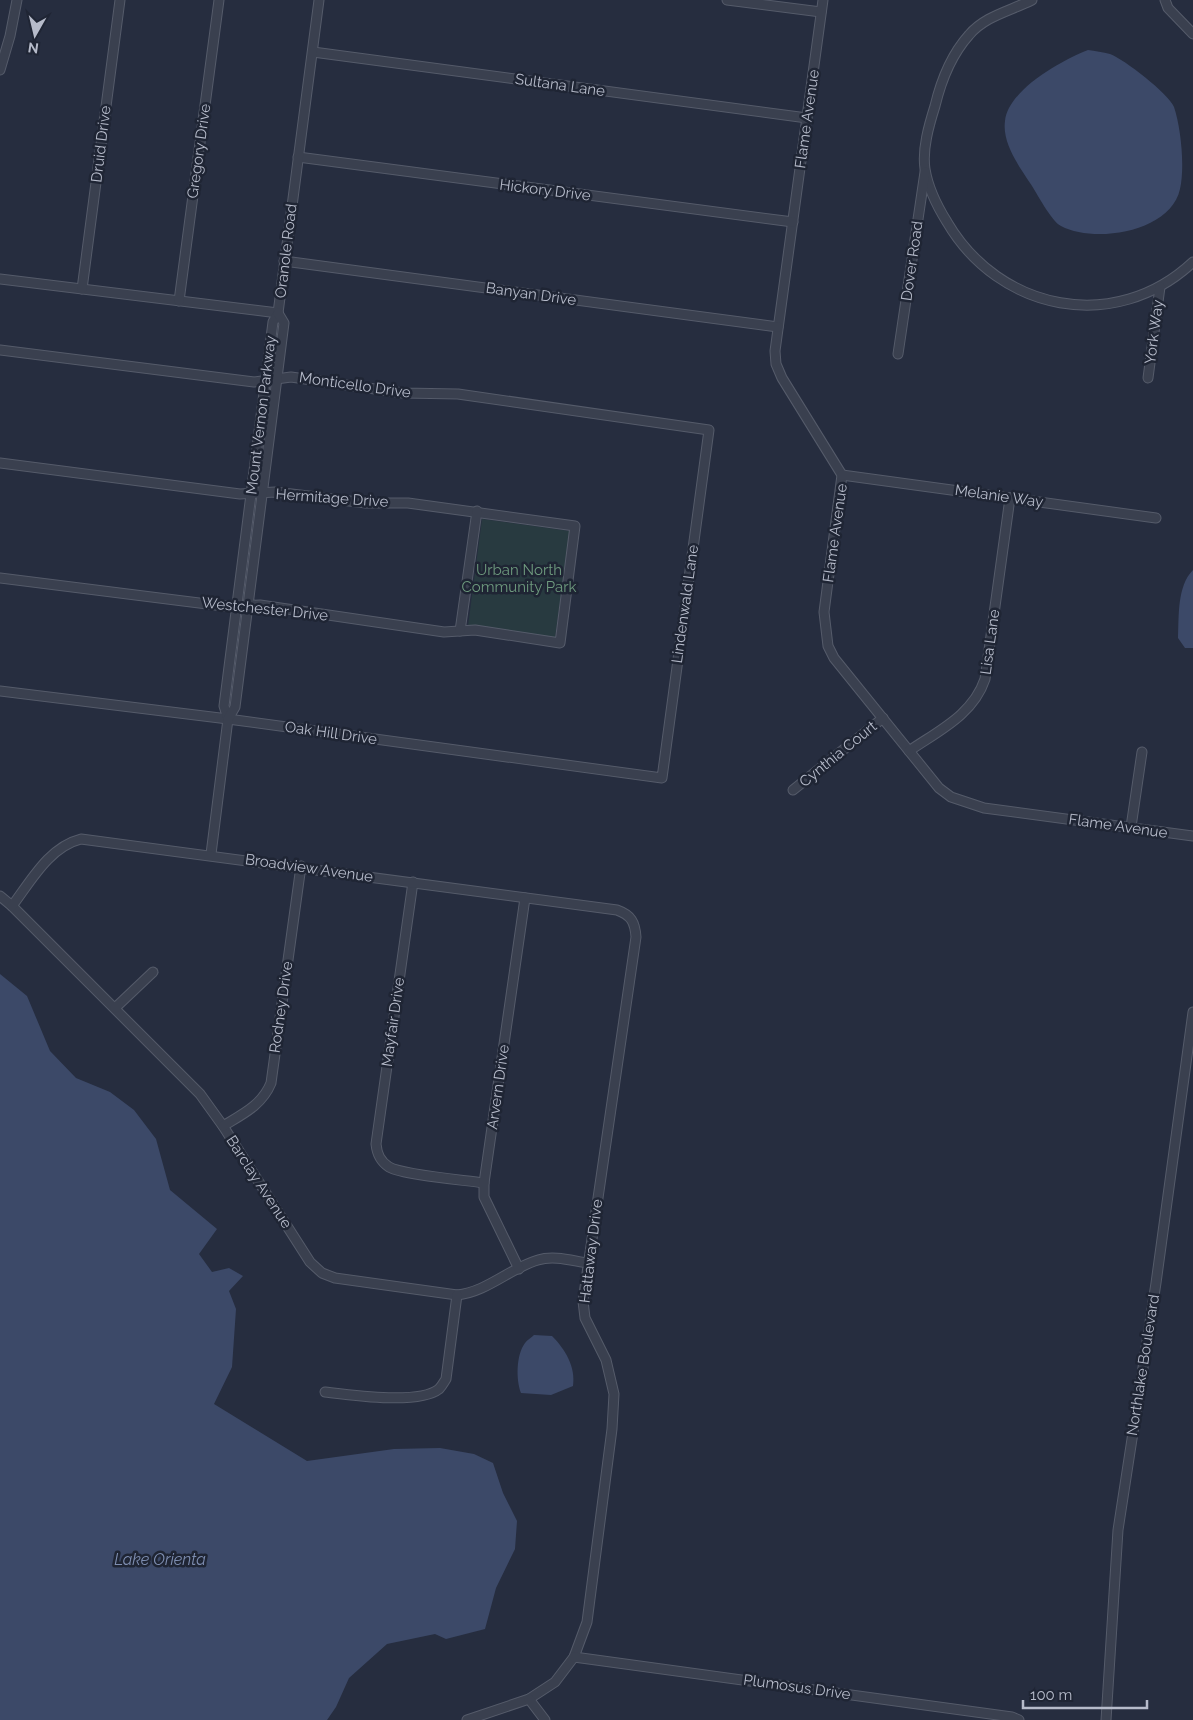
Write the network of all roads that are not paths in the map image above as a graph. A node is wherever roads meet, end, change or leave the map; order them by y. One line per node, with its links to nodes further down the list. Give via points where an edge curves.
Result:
1 (17, 0): 12 (street)
2 (120, 0): 21 (street, Druid Drive)
3 (219, 0): 22 (street, Gregory Drive)
4 (319, 0): 11 (street, Oranole Road)
5 (727, 0): 9 (street)
6 (823, 0): 9 (street, Flame Avenue)
7 (1032, 0): 15 (street, via 994,16 970,34 951,61 930,121)
8 (1165, 0): 10 (street, via 1168,8)
9 (821, 12): 13 (street, Flame Avenue)
10 (1193, 34)
11 (313, 52): 13 (street, Sultana Lane); 14 (street, Oranole Road)
12 (0, 70)
13 (806, 118): 16 (street, Flame Avenue)
14 (298, 157): 16 (street, Hickory Drive); 17 (street, Oranole Road)
15 (925, 169): 20 (street, via 941,212 956,239 979,264 1025,294 1074,306 1095,305 1119,301); 26 (street, Dover Road)
16 (793, 222): 24 (street, Flame Avenue)
17 (284, 261): 23 (street, Oranole Road); 24 (street, Banyan Drive)
18 (1193, 262): 20 (street)
19 (0, 279): 21 (street, Oranole Road)
20 (1160, 287): 27 (street, York Way)
21 (82, 289): 22 (street, Oranole Road)
22 (179, 301): 23 (street, Oranole Road)
23 (278, 313): 28 (street, Mount Vernon Parkway, via 284,323); 29 (street, Mount Vernon Parkway, via 273,322)
24 (778, 327): 32 (street, Flame Avenue, via 776,364)
25 (0, 350): 29 (street, Monticello Drive)
26 (898, 354)
27 (1148, 378)
28 (277, 380): 29 (street, Monticello Drive); 30 (street, Monticello Drive, via 291,377 402,393 458,394); 34 (street, Mount Vernon Parkway)
29 (267, 381): 33 (street, Mount Vernon Parkway)
30 (709, 430): 48 (street, Lindenwald Lane)
31 (0, 463): 33 (street, Hermitage Drive)
32 (842, 474): 35 (street, Melanie Way); 44 (street, Flame Avenue, via 824,612 825,629 834,658)
33 (252, 494): 34 (street, Hermitage Drive); 39 (street, Mount Vernon Parkway)
34 (263, 494): 36 (street, Hermitage Drive, via 275,492 358,503 408,503); 40 (street, Mount Vernon Parkway)
35 (1010, 498): 37 (street, Melanie Way); 46 (street, Lisa Lane, via 985,679 980,693 964,712)
36 (477, 511): 41 (street); 42 (street, Hermitage Drive, via 575,526)
37 (1156, 518)
38 (0, 578): 39 (street, Westchester Drive)
39 (237, 606): 40 (street, Westchester Drive); 45 (street, Mount Vernon Parkway, via 224,706)
40 (247, 606): 41 (street, Westchester Drive, via 444,632); 45 (street, Mount Vernon Parkway, via 235,707)
41 (460, 631): 42 (street, Westchester Drive, via 476,630)
42 (560, 643)
43 (0, 691): 45 (street, Oak Hill Drive)
44 (883, 718): 46 (street, Flame Avenue); 49 (street, Cynthia Court)
45 (228, 719): 48 (street, Oak Hill Drive); 52 (street, Mount Vernon Parkway)
46 (909, 751): 50 (street, Flame Avenue, via 939,788 951,798 965,803)
47 (1142, 752): 50 (street)
48 (662, 778)
49 (793, 790)
50 (1130, 827): 51 (street, Flame Avenue)
51 (1193, 836)
52 (211, 854): 53 (street, Broadview Avenue); 57 (street, Broadview Avenue, via 81,838 55,850)
53 (301, 866): 54 (street, Broadview Avenue); 64 (street, Rodney Drive, via 270,1083 266,1096 257,1105)
54 (413, 882): 56 (street, Broadview Avenue); 65 (street, Mayfair Drive, via 376,1144 382,1161 396,1170)
55 (0, 896): 57 (street, Barclay Avenue)
56 (525, 898): 58 (street, Broadview Avenue, via 617,910); 65 (street, Arvern Drive)
57 (12, 906): 60 (street, Barclay Avenue)
58 (632, 919): 66 (street, Hattaway Drive, via 636,937)
59 (152, 972): 60 (street)
60 (115, 1008): 64 (street, Barclay Avenue, via 200,1094)
61 (1193, 1012): 62 (street, Northlake Boulevard)
62 (1183, 1073): 63 (street); 75 (street, Northlake Boulevard, via 1156,1283 1118,1530)
63 (1193, 1075)
64 (223, 1126): 68 (street, Barclay Avenue, via 310,1262 322,1273 336,1278)
65 (484, 1183): 67 (street, Arvern Drive, via 484,1197)
66 (588, 1263): 67 (street, Barclay Avenue, via 550,1258); 70 (street, Hattaway Drive, via 583,1301 585,1318 606,1360 614,1394 590,1608)
67 (519, 1269): 68 (street, Barclay Avenue, via 476,1290)
68 (457, 1295): 69 (street, via 446,1379 440,1388 430,1394 404,1397 370,1398)
69 (325, 1392)
70 (574, 1657): 71 (street, Hattaway Drive, via 555,1682); 74 (street, Plumosus Drive)
71 (529, 1699): 72 (street, Hattaway Drive); 73 (street)
72 (467, 1720)
73 (545, 1720)
74 (1019, 1720)
75 (1106, 1720)

